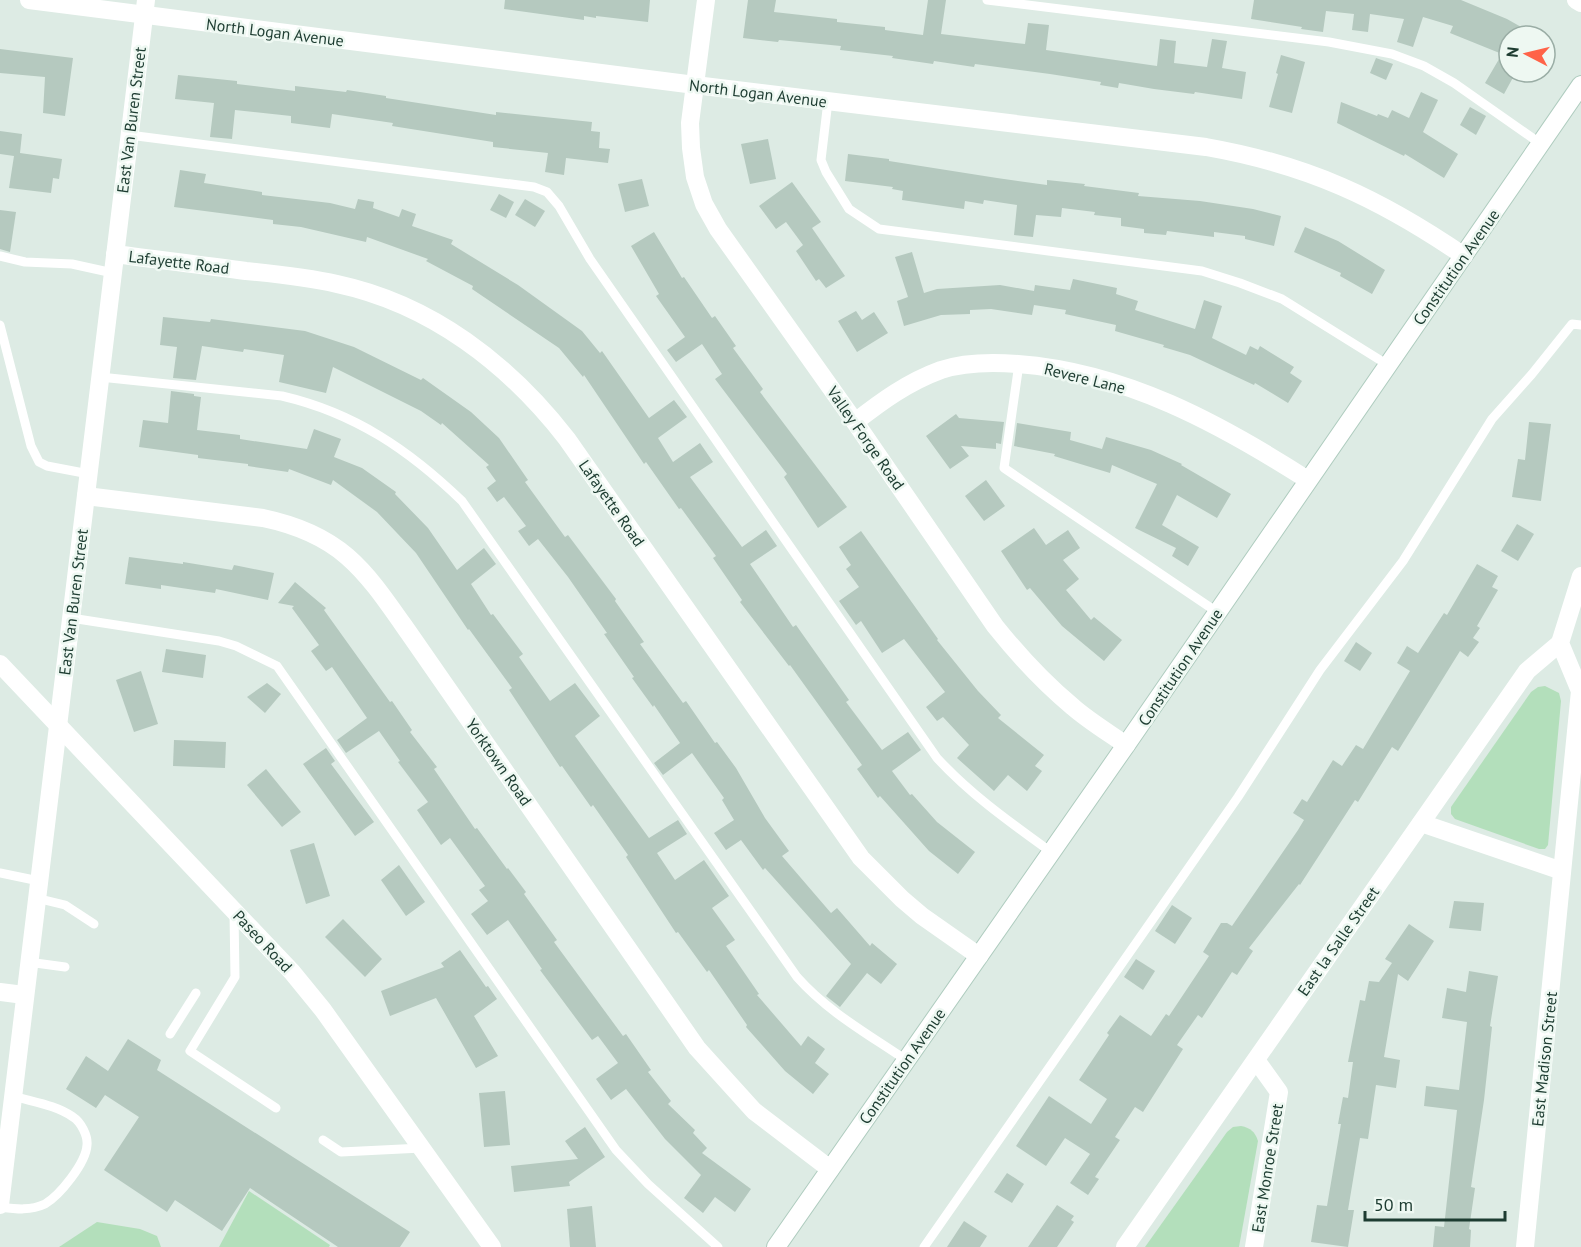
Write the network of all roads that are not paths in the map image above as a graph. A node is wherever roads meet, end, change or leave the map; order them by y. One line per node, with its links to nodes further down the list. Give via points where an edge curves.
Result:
1 (29, 0): 6 (street, North Logan Avenue)
2 (706, 0): 7 (street, Valley Forge Road)
3 (987, 0): 11 (lane, via 1329,42 1392,54 1454,83)
4 (1576, 0): 5 (street)
5 (1581, 3)
6 (145, 7): 7 (street, North Logan Avenue); 10 (street, East Van Buren Street)
7 (695, 85): 9 (street, North Logan Avenue); 21 (street, Valley Forge Road, via 691,148 704,204)
8 (1581, 86): 11 (street, Constitution Avenue)
9 (828, 101): 14 (street, North Logan Avenue, via 1254,156 1360,194); 19 (lane, via 821,160 849,208 879,229 1202,271 1281,299)
10 (129, 135): 12 (street, East Van Buren Street); 33 (lane, via 534,187 547,192 602,278 937,758 958,781)
11 (1541, 144): 14 (street, Constitution Avenue)
12 (115, 254): 15 (street, East Van Buren Street); 39 (street, Lafayette Road, via 338,284 404,306 490,358 567,439 861,858 902,900)
13 (0, 256): 15 (lane)
14 (1464, 256): 19 (street, Constitution Avenue)
15 (113, 273): 20 (street, East Van Buren Street)
16 (0, 325): 22 (lane, via 31,446 39,462)
17 (1581, 325): 58 (lane, via 1572,324 1492,419 1403,561 1320,669 1238,797)
18 (1019, 364): 21 (street, Revere Lane, via 993,362 942,370 888,396); 23 (street, Revere Lane, via 1074,371 1163,400 1226,430); 26 (lane, via 1004,468)
19 (1388, 365): 23 (street, Constitution Avenue)
20 (100, 377): 22 (street, East Van Buren Street); 46 (lane, via 305,401 374,431 445,484 462,501 797,977 834,1012)
21 (855, 422): 31 (street, Valley Forge Road, via 1019,655 1075,709)
22 (89, 474): 24 (street, East Van Buren Street)
23 (1308, 480): 26 (street, Constitution Avenue)
24 (86, 496): 27 (street, East Van Buren Street); 53 (street, Yorktown Road, via 288,523 310,531 349,556 411,636 696,1048 753,1111)
25 (1581, 576): 28 (street)
26 (1218, 612): 31 (street, Constitution Avenue)
27 (71, 618): 30 (street, East Van Buren Street); 56 (lane, via 219,641 276,666 616,1150)
28 (1560, 644): 32 (street, East la Salle Street, via 1527,671); 34 (street, East Madison Street, via 1580,691)
29 (0, 664): 30 (street, Paseo Road)
30 (58, 726): 36 (street, East Van Buren Street); 37 (street, Paseo Road)
31 (1126, 745): 33 (street, Constitution Avenue)
32 (1421, 823): 34 (street); 47 (street, East la Salle Street)
33 (1051, 852): 39 (street, Constitution Avenue)
34 (1562, 871): 61 (street, East Madison Street)
35 (0, 873): 36 (lane)
36 (38, 889): 38 (lane); 40 (street, East Van Buren Street)
37 (234, 910): 49 (lane, via 235,977 190,1051); 52 (street, Paseo Road, via 309,991)
38 (94, 924)
39 (979, 956): 46 (street, Constitution Avenue)
40 (28, 962): 41 (lane); 44 (street, East Van Buren Street)
41 (65, 967)
42 (0, 992): 44 (street)
43 (196, 993): 45 (lane)
44 (24, 995): 48 (street, East Van Buren Street)
45 (170, 1034)
46 (906, 1060): 53 (street, Constitution Avenue)
47 (1256, 1060): 59 (street, East la Salle Street); 60 (street, East Monroe Street, via 1279,1092)
48 (13, 1096): 51 (street, East Van Buren Street); 54 (lane, via 55,1107 74,1117 82,1126 87,1145 78,1169 47,1203 30,1210)
49 (276, 1108)
50 (323, 1140): 52 (lane, via 341,1152)
51 (3, 1147): 54 (street, East Van Buren Street)
52 (422, 1148): 55 (street, Paseo Road)
53 (830, 1168): 57 (street, Constitution Avenue)
54 (0, 1206)
55 (492, 1247)
56 (718, 1247)
57 (776, 1247)
58 (924, 1247)
59 (1125, 1247)
60 (1254, 1247)
61 (1525, 1247)

